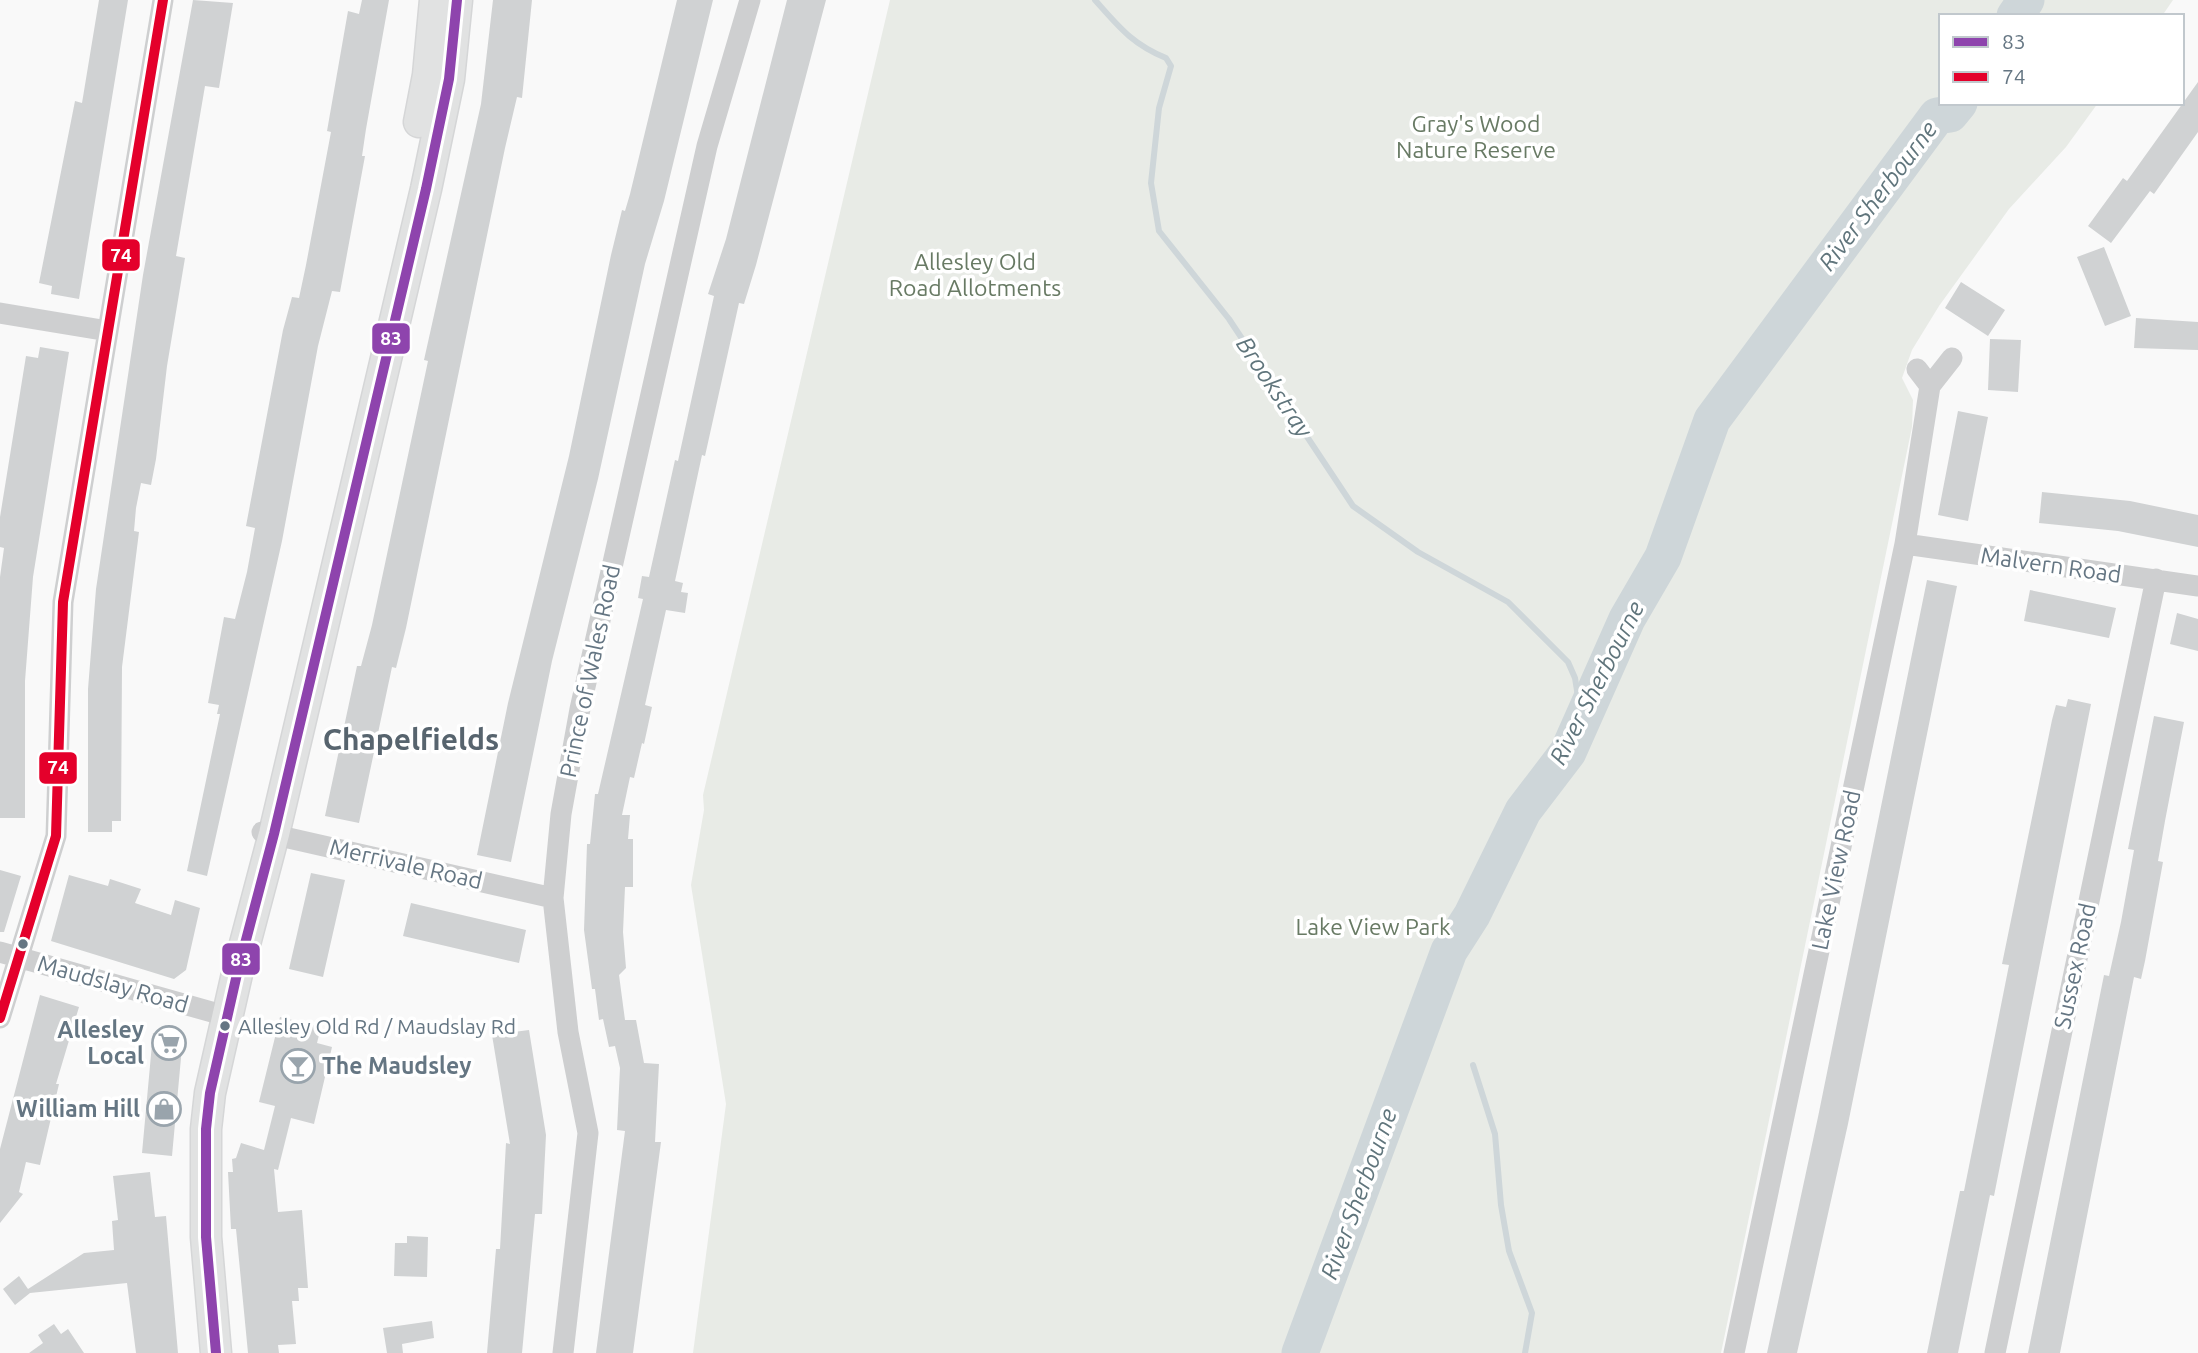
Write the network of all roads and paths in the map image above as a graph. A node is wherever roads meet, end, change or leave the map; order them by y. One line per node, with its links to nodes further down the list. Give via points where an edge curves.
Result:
1 (163, 0): 6 (street)
2 (435, 0): 7 (main road, via 426,89)
3 (457, 0): 7 (main road, via 449,79)
4 (750, 0): 15 (street, Prince of Wales Road, via 707,146 580,709 561,814)
5 (0, 313): 6 (street)
6 (108, 331): 16 (street, via 63,602 56,836)
7 (382, 338): 14 (main road)
8 (1952, 358): 10 (street, Lake View Road)
9 (1917, 369): 10 (street)
10 (1930, 386): 11 (street, Lake View Road)
11 (1905, 544): 12 (street, Malvern Road); 21 (street, Lake View Road)
12 (2156, 579): 13 (street, Malvern Road); 22 (street, Sussex Road)
13 (2198, 586)
14 (267, 833): 15 (street, Merrivale Road); 17 (main road)
15 (553, 898): 20 (street, Prince of Wales Road, via 568,1032 588,1133)
16 (9, 955): 17 (street, Maudslay Road); 18 (street)
17 (226, 1016): 19 (main road, via 206,1129 206,1237)
18 (0, 1018)
19 (216, 1353)
20 (563, 1353)
21 (1734, 1353)
22 (1994, 1353)

